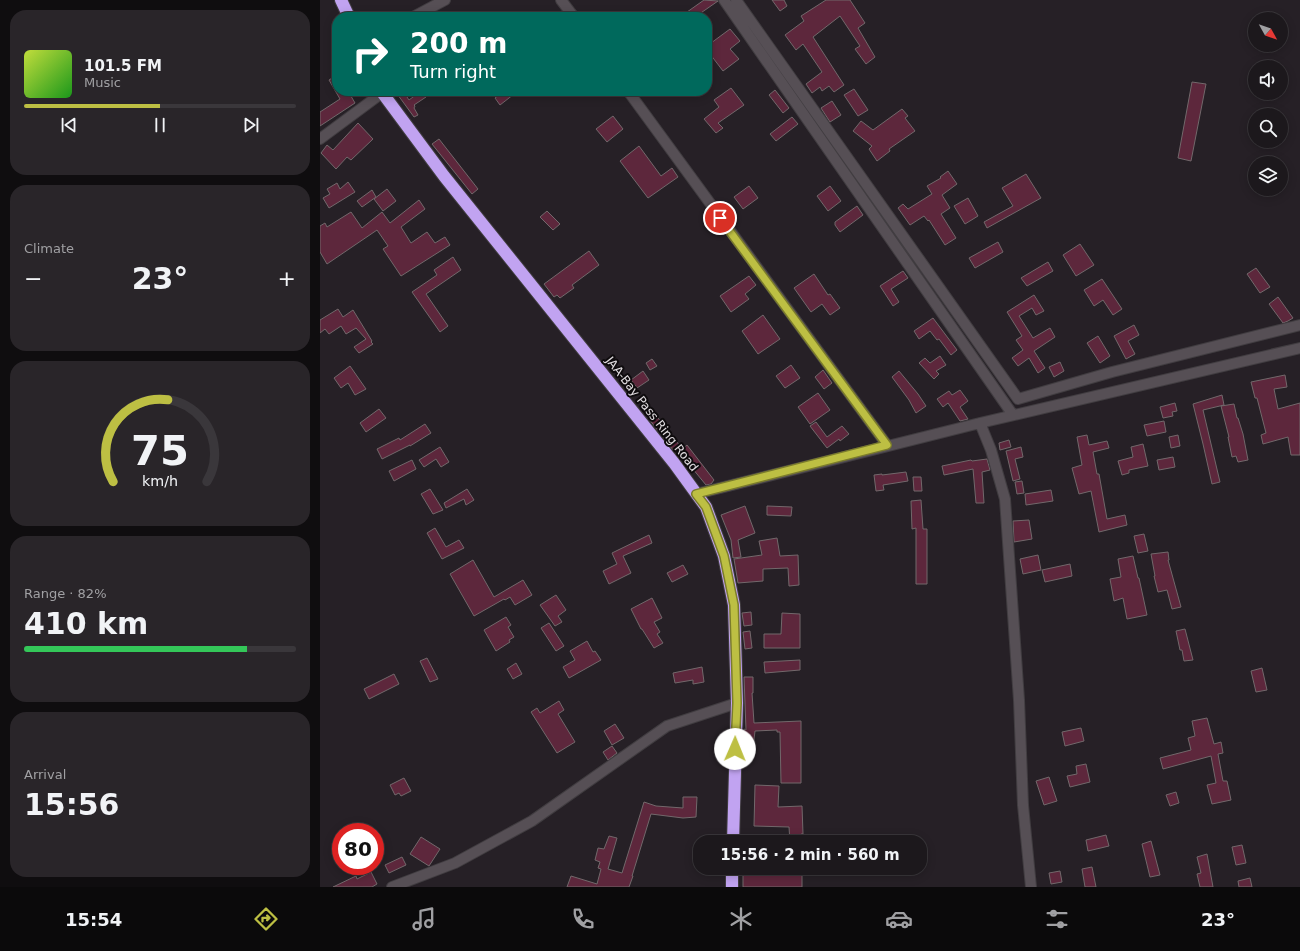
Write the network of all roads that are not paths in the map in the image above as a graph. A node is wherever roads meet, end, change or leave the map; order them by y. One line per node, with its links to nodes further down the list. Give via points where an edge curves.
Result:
1 (341, 0): 6 (highway)
2 (445, 0): 7 (street)
3 (561, 0): 8 (street)
4 (724, 0): 15 (street)
5 (736, 0): 13 (street, via 1018,398)
6 (347, 12)
7 (423, 12)
8 (570, 12)
9 (377, 96): 12 (street)
10 (385, 96): 18 (highway, JAA-Bay Pass Ring Road, via 444,176)
11 (632, 96): 17 (street)
12 (320, 139)
13 (1300, 325)
14 (1300, 348): 15 (street)
15 (1013, 415): 16 (street)
16 (980, 423): 17 (street); 24 (street, via 991,450 1005,500 1019,700 1023,805)
17 (887, 445): 18 (street)
18 (696, 494): 19 (highway, JAA-Bay Pass Ring Road, via 706,507 724,556 734,605)
19 (737, 703): 20 (highway, JAA-Bay Pass Ring Road); 22 (street, via 666,726 532,821 455,863)
20 (733, 835)
21 (732, 875): 23 (highway)
22 (392, 887)
23 (732, 887)
24 (1031, 887)

